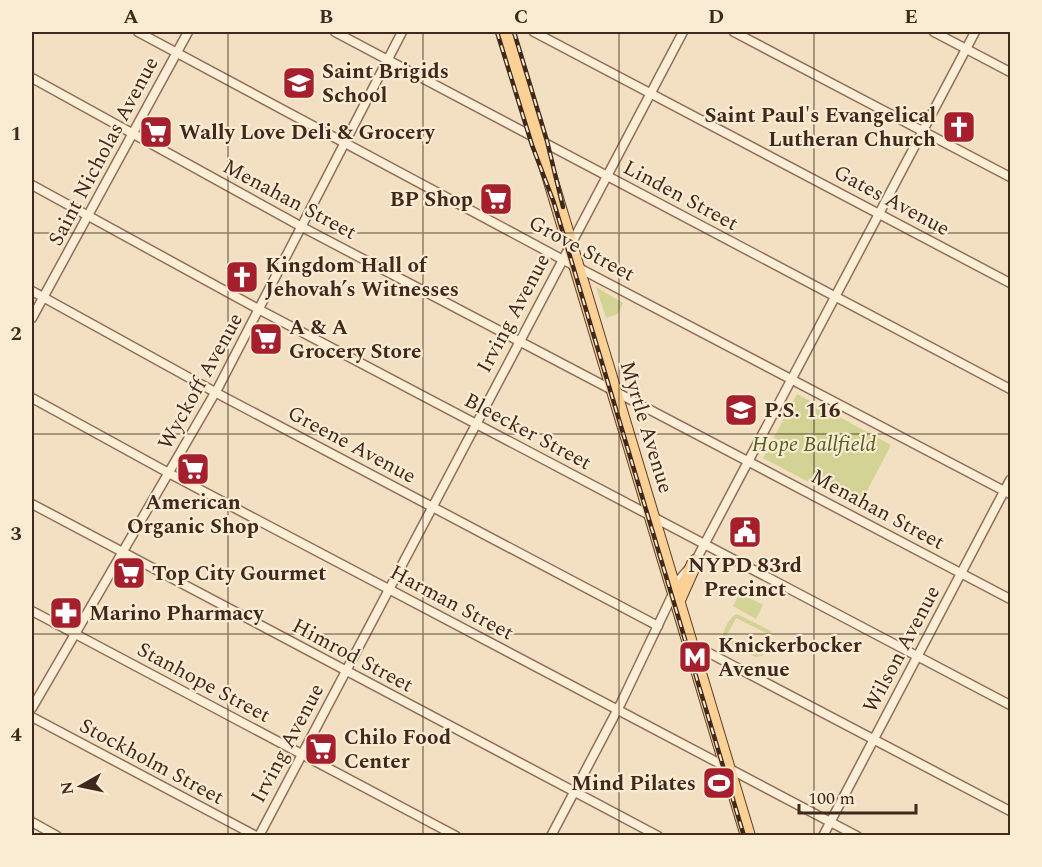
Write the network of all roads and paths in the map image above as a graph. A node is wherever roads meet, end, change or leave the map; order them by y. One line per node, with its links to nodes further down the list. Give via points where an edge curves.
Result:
1 (138, 32): 12 (street, Grove Street)
2 (188, 32): 12 (street, Saint Nicholas Avenue)
3 (335, 32): 13 (street, Linden Street)
4 (402, 32): 13 (street, Wyckoff Avenue)
5 (506, 32): 19 (main road, Myrtle Avenue)
6 (534, 32): 16 (street, Gates Avenue)
7 (682, 32): 16 (street, Irving Avenue)
8 (734, 32): 17 (street)
9 (934, 32): 11 (street)
10 (975, 32): 11 (street)
11 (966, 48): 14 (street); 17 (street)
12 (176, 53): 18 (street, Saint Nicholas Avenue); 20 (street, Grove Street)
13 (387, 60): 19 (street, Linden Street); 20 (street, Wyckoff Avenue)
14 (1011, 72)
15 (32, 78): 18 (street, Menahan Street)
16 (650, 93): 21 (street, Irving Avenue); 24 (street, Gates Avenue)
17 (922, 131): 22 (street); 24 (street)
18 (132, 134): 25 (street, Saint Nicholas Avenue); 26 (street, Menahan Street)
19 (539, 140): 21 (street, Linden Street); 27 (main road, Myrtle Avenue)
20 (345, 143): 26 (street, Wyckoff Avenue); 28 (street, Grove Street)
21 (606, 176): 27 (street, Irving Avenue); 32 (street, Linden Street)
22 (1011, 177)
23 (32, 185): 25 (street, Bleecker Street)
24 (879, 213): 30 (street, Gates Avenue); 32 (street)
25 (88, 216): 33 (street, Saint Nicholas Avenue); 34 (street, Bleecker Street)
26 (302, 226): 34 (street, Wyckoff Avenue); 36 (street, Menahan Street)
27 (570, 243): 28 (street, Irving Avenue); 29 (main road, Myrtle Avenue)
28 (562, 258): 29 (street, Grove Street); 36 (street, Irving Avenue)
29 (577, 267): 37 (street, Grove Street); 40 (main road, Myrtle Avenue)
30 (1011, 283)
31 (32, 291): 33 (street, Greene Avenue)
32 (835, 296): 37 (street); 38 (street, Linden Street)
33 (43, 298): 35 (street, Saint Nicholas Avenue); 39 (street, Greene Avenue)
34 (260, 310): 39 (street, Wyckoff Avenue); 42 (street, Bleecker Street)
35 (32, 318)
36 (519, 341): 40 (street, Menahan Street); 42 (street, Irving Avenue)
37 (792, 379): 43 (street); 46 (street, Grove Street)
38 (1011, 389)
39 (216, 392): 44 (street, Wyckoff Avenue); 48 (street, Greene Avenue)
40 (615, 392): 43 (street, Menahan Street); 49 (main road, Myrtle Avenue)
41 (32, 398): 44 (street, Harman Street)
42 (475, 423): 48 (street, Irving Avenue); 49 (street, Bleecker Street)
43 (748, 461): 50 (street); 53 (street, Menahan Street)
44 (169, 473): 51 (street, Wyckoff Avenue); 54 (street, Harman Street)
45 (1011, 480): 46 (street, Wilson Avenue)
46 (1007, 493): 53 (street, Wilson Avenue)
47 (32, 504): 51 (street, Himrod Street)
48 (434, 507): 54 (street, Irving Avenue); 58 (street, Greene Avenue)
49 (652, 517): 50 (street, Bleecker Street); 55 (main road, Myrtle Avenue)
50 (705, 544): 52 (street); 61 (street, Bleecker Street)
51 (122, 554): 59 (street, Wyckoff Avenue); 62 (street, Himrod Street)
52 (695, 562): 55 (main road)
53 (962, 573): 56 (street, Menahan Street); 61 (street, Wilson Avenue)
54 (388, 588): 62 (street, Irving Avenue); 65 (street, Harman Street)
55 (676, 595): 58 (street); 60 (main road, Myrtle Avenue)
56 (1011, 599)
57 (32, 611): 59 (street, Stanhope Street)
58 (658, 626): 65 (street)
59 (74, 634): 64 (street, Wyckoff Avenue); 68 (street, Stanhope Street)
60 (690, 643): 67 (street); 69 (main road, Myrtle Avenue)
61 (918, 656): 63 (street, Bleecker Street); 67 (street, Wilson Avenue)
62 (345, 671): 68 (street, Irving Avenue); 70 (street, Himrod Street)
63 (1011, 705)
64 (32, 708)
65 (618, 709): 69 (street, Harman Street); 70 (street)
66 (32, 717): 75 (street, Stockholm Street)
67 (874, 739): 71 (street); 72 (street, Wilson Avenue)
68 (302, 754): 75 (street, Irving Avenue); 76 (street, Stanhope Street)
69 (727, 765): 72 (street, Harman Street); 79 (main road, Myrtle Avenue)
70 (574, 792): 77 (street); 78 (street, Himrod Street)
71 (1011, 811)
72 (830, 821): 80 (street, Wilson Avenue); 81 (street, Harman Street)
73 (32, 822): 74 (street)
74 (57, 836)
75 (257, 836)
76 (456, 836)
77 (551, 836)
78 (658, 836)
79 (748, 836)
80 (823, 836)
81 (857, 836)

